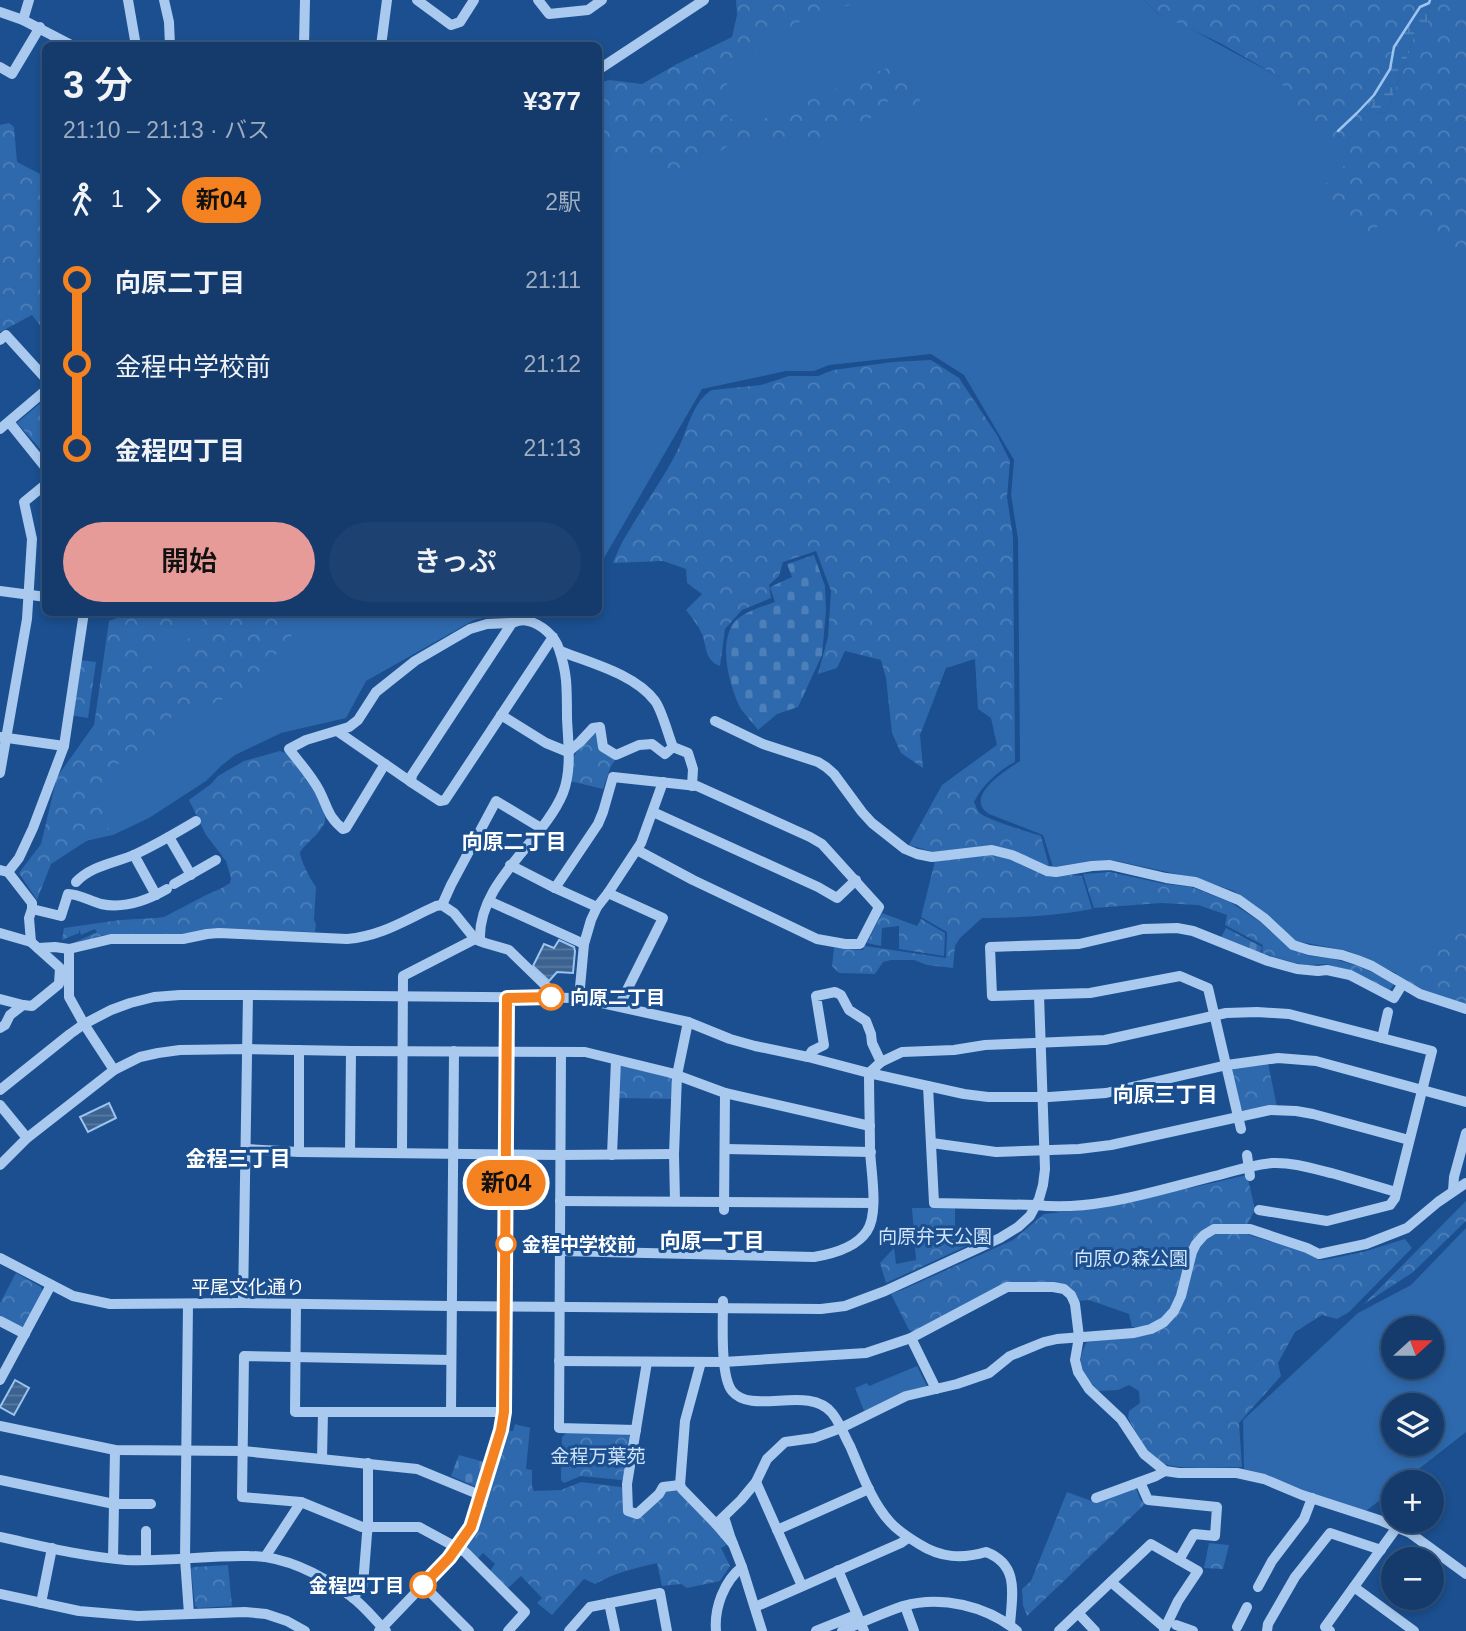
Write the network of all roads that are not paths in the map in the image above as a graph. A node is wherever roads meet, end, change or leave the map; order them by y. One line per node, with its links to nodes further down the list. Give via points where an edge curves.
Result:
1 (29, 0): 12 (street)
2 (128, 0): 15 (street)
3 (164, 0): 16 (street)
4 (305, 0): 17 (street)
5 (387, 0): 18 (street)
6 (416, 0): 7 (street, via 451,25 460,22)
7 (474, 0)
8 (538, 0): 9 (street, via 549,14 588,10)
9 (602, 0)
10 (705, 0): 20 (street)
11 (0, 12): 12 (street)
12 (23, 20): 13 (street)
13 (40, 27): 14 (street); 19 (street, via 12,74)
14 (67, 42)
15 (134, 42)
16 (170, 42)
17 (304, 42)
18 (382, 42)
19 (0, 67)
20 (602, 67)
21 (0, 340): 22 (street, via 6,335)
22 (42, 375)
23 (42, 393): 24 (street)
24 (4, 426): 25 (street)
25 (42, 464)
26 (42, 487): 28 (street, via 24,502 32,539)
27 (0, 591): 28 (street)
28 (30, 594): 29 (street); 37 (street)
29 (42, 596)
30 (83, 616): 38 (street)
31 (512, 622): 32 (street, via 526,620); 36 (street, via 470,629 415,661 376,692 358,720); 43 (street)
32 (553, 637): 33 (street); 34 (street)
33 (560, 651): 39 (street, via 635,683 656,702); 40 (street, via 566,679)
34 (501, 715): 40 (street); 43 (street, via 445,800)
35 (715, 721): 70 (street, via 826,767 872,823 917,855 992,850 1047,871 1110,865 1195,882 1239,900 1293,945 1357,960)
36 (337, 731): 41 (street); 41 (street, via 289,749 320,792 332,820 343,828)
37 (4, 738): 38 (street); 42 (street)
38 (64, 746): 54 (street, via 19,858)
39 (673, 747): 40 (street, via 665,754 652,744 639,745 616,755 603,747 600,727 593,728); 45 (street, via 688,753)
40 (568, 752): 48 (street, via 563,792)
41 (385, 764): 43 (street)
42 (0, 773)
43 (411, 782)
44 (663, 782): 45 (street); 46 (street); 58 (street, via 612,777 597,824)
45 (692, 786): 56 (street, via 822,844)
46 (653, 812): 50 (street); 56 (street, via 837,898)
47 (196, 821): 49 (street)
48 (541, 828): 53 (street); 62 (street, via 496,801)
49 (169, 837): 51 (street); 55 (street)
50 (637, 850): 56 (street, via 817,939 845,944 860,944 879,907); 59 (street)
51 (134, 855): 57 (street, via 92,869); 60 (street)
52 (216, 860): 55 (street)
53 (510, 866): 58 (street); 61 (street)
54 (4, 871): 64 (street, via 32,903)
55 (191, 875): 60 (street)
56 (856, 880)
57 (76, 882)
58 (555, 888): 63 (street)
59 (608, 893): 63 (street); 79 (street, via 663,918)
60 (156, 895): 64 (street, via 119,905 68,894 61,916)
61 (489, 901): 66 (street); 67 (street)
62 (442, 905): 66 (street); 69 (street, via 377,934 357,938 207,934 183,939 111,939)
63 (597, 907): 67 (street)
64 (32, 909): 68 (street)
65 (0, 933): 68 (street)
66 (478, 939): 73 (street, via 403,976); 74 (street, via 509,950)
67 (584, 944): 76 (street)
68 (34, 945): 69 (street); 78 (street, via 60,968 59,984 32,1006)
69 (69, 949): 84 (street, via 69,997)
70 (1402, 985): 72 (street, via 1394,998 1350,975 1297,970 1177,929 1143,929 1079,944 990,947 992,996); 80 (street)
71 (248, 995): 73 (street); 84 (street, via 154,997); 88 (street)
72 (1039, 995): 82 (street, via 1090,993 1180,976 1208,988); 87 (street)
73 (402, 997): 75 (street); 91 (street)
74 (554, 997): 75 (street); 76 (street)
75 (507, 998): 93 (street)
76 (579, 998): 79 (street)
77 (0, 999): 78 (street)
78 (23, 1005): 85 (street)
79 (619, 1006): 83 (street)
80 (1466, 1009)
81 (1388, 1012): 86 (street)
82 (1215, 1016): 86 (street, via 1289,1014); 87 (street, via 1105,1040); 98 (street)
83 (688, 1022): 95 (street, via 730,1039); 101 (street)
84 (84, 1024): 99 (street); 103 (street)
85 (0, 1028)
86 (1382, 1038): 104 (street, via 1432,1051)
87 (1040, 1043): 97 (street, via 902,1052); 106 (street)
88 (247, 1049): 89 (street); 99 (street, via 158,1053); 116 (street)
89 (299, 1050): 90 (street); 119 (street)
90 (351, 1051): 91 (street); 120 (street)
91 (403, 1051): 92 (street); 122 (street)
92 (454, 1051): 93 (street); 123 (street)
93 (507, 1051): 94 (street); 124 (street)
94 (561, 1052): 96 (street); 126 (street)
95 (808, 1057): 97 (street, via 824,1045 816,996 835,992 849,1010 866,1021); 100 (street)
96 (616, 1060): 101 (street); 127 (street)
97 (881, 1062): 100 (street)
98 (1227, 1065): 104 (street, via 1278,1058 1316,1061); 106 (street, via 1106,1093); 109 (street)
99 (114, 1070): 113 (street)
100 (869, 1073): 102 (street); 110 (street)
101 (677, 1075): 105 (street); 125 (street)
102 (928, 1086): 106 (street, via 988,1097); 115 (street)
103 (0, 1090)
104 (1423, 1090): 107 (street); 114 (street)
105 (725, 1093): 110 (street); 117 (street)
106 (1042, 1097): 118 (street)
107 (1466, 1102)
108 (0, 1105): 113 (street)
109 (1238, 1116): 111 (street); 114 (street, via 1296,1111); 118 (street, via 1111,1145)
110 (870, 1126): 121 (street)
111 (1241, 1129)
112 (1466, 1133): 132 (street)
113 (27, 1138): 129 (street)
114 (1409, 1140): 133 (street)
115 (932, 1143): 118 (street, via 996,1152); 137 (street, via 934,1203)
116 (246, 1149): 119 (street); 143 (street)
117 (725, 1149): 121 (street); 138 (street)
118 (1044, 1150): 137 (street, via 1044,1177)
119 (299, 1152): 120 (street)
120 (350, 1152): 122 (street)
121 (871, 1152): 136 (street)
122 (402, 1153): 123 (street)
123 (453, 1153): 124 (street); 147 (street)
124 (506, 1154): 126 (street); 149 (street)
125 (674, 1154): 127 (street); 135 (street)
126 (561, 1155): 127 (street); 134 (street)
127 (612, 1155)
128 (1247, 1155): 130 (street)
129 (0, 1165)
130 (1250, 1172): 133 (street, via 1272,1164 1298,1165); 137 (street, via 1086,1205)
131 (1466, 1183): 132 (street)
132 (1453, 1191): 139 (street, via 1407,1228 1366,1244 1319,1254)
133 (1396, 1192): 139 (street, via 1390,1205 1327,1221 1258,1208)
134 (561, 1200): 135 (street); 140 (street)
135 (675, 1201): 138 (street)
136 (873, 1203): 138 (street); 140 (street, via 865,1234 831,1254)
137 (1035, 1205): 146 (street, 平尾文化通り, via 1025,1221 1000,1238 845,1306)
138 (724, 1206)
139 (1250, 1228): 152 (street, via 1204,1235 1192,1252 1181,1296 1164,1322 1134,1332)
140 (560, 1251): 148 (street)
141 (0, 1258): 142 (street, 平尾文化通り)
142 (51, 1285): 144 (street, 平尾文化通り, via 73,1296 110,1304); 151 (street)
143 (243, 1303): 144 (street, 平尾文化通り); 145 (street, 平尾文化通り)
144 (188, 1304): 169 (street)
145 (296, 1304): 147 (street, 平尾文化通り); 154 (street)
146 (723, 1305): 148 (street, 平尾文化通り); 159 (street)
147 (451, 1306): 149 (street, 平尾文化通り); 155 (street)
148 (559, 1306): 149 (street, 平尾文化通り); 156 (street)
149 (505, 1307): 164 (street)
150 (0, 1321): 151 (street)
151 (25, 1334): 160 (street)
152 (1079, 1337): 153 (street, via 1075,1304 1063,1289 1007,1287); 161 (street, via 1044,1342 1010,1356 989,1373); 173 (street, via 1078,1372 1121,1419 1144,1454)
153 (911, 1338): 159 (street, via 866,1353); 161 (street)
154 (296, 1358): 155 (street); 162 (street, via 295,1412); 170 (street, via 243,1356)
155 (451, 1360): 163 (street)
156 (559, 1361): 157 (street); 167 (street, via 559,1428)
157 (647, 1362): 158 (street); 167 (street)
158 (701, 1362): 159 (street); 177 (street, via 685,1421)
159 (724, 1362): 166 (street, via 725,1379 738,1396 815,1401 832,1412)
160 (0, 1380)
161 (936, 1388): 166 (street, via 906,1396)
162 (323, 1412): 163 (street); 171 (street)
163 (451, 1412): 164 (street)
164 (504, 1412): 179 (street)
165 (0, 1426): 168 (street)
166 (841, 1428): 175 (street, via 785,1443 767,1459); 178 (street)
167 (636, 1430): 177 (street, via 627,1484 628,1511 636,1514 663,1487)
168 (115, 1450): 169 (street); 183 (street)
169 (186, 1450): 170 (street); 198 (street)
170 (243, 1451): 171 (street); 182 (street, via 242,1497)
171 (322, 1459): 172 (street)
172 (368, 1464): 179 (street, via 417,1469); 187 (street)
173 (1165, 1471): 176 (street); 181 (street, via 1249,1475)
174 (0, 1479): 183 (street)
175 (756, 1482): 185 (street); 188 (street)
176 (1140, 1482): 180 (street); 200 (street, via 1148,1500 1217,1507 1215,1536 1194,1534)
177 (680, 1485): 185 (street)
178 (869, 1489): 188 (street); 192 (street, via 890,1522)
179 (480, 1495): 194 (street, via 471,1527)
180 (1096, 1498)
181 (1312, 1498): 186 (street); 207 (street, via 1304,1519)
182 (301, 1502): 187 (street); 196 (street)
183 (114, 1504): 184 (street); 197 (street)
184 (151, 1504)
185 (720, 1520): 201 (street)
186 (1381, 1522)
187 (368, 1527): 194 (street, via 419,1527); 210 (street, via 363,1585)
188 (777, 1530): 206 (street)
189 (146, 1531): 199 (street)
190 (1410, 1533): 203 (street)
191 (0, 1537): 193 (street)
192 (908, 1538): 202 (street); 221 (street, via 951,1557 986,1552 999,1558 1013,1591)
193 (52, 1548): 197 (street); 211 (street)
194 (456, 1548): 205 (street); 226 (street, via 526,1612)
195 (1381, 1550): 208 (street); 220 (street, via 1330,1534 1295,1577)
196 (265, 1557): 198 (street); 210 (street, via 307,1570)
197 (113, 1558): 199 (street)
198 (184, 1559): 199 (street); 217 (street)
199 (146, 1560)
200 (1179, 1560): 204 (street, via 1151,1544); 222 (street, via 1198,1571 1178,1601)
201 (742, 1567): 214 (street); 230 (street, via 733,1574 718,1604)
202 (838, 1570): 206 (street); 218 (street)
203 (1466, 1574)
204 (1111, 1582): 216 (street); 222 (street)
205 (423, 1585): 223 (street); 225 (street)
206 (802, 1586): 214 (street)
207 (1258, 1587)
208 (1354, 1587): 239 (street, via 1325,1627); 240 (street)
209 (0, 1594): 211 (street)
210 (353, 1598): 223 (street)
211 (41, 1603): 217 (street, via 126,1615)
212 (609, 1603): 227 (street, via 590,1607); 228 (street); 229 (street, via 660,1593)
213 (905, 1606): 218 (street); 221 (street, via 960,1605 986,1612); 234 (street)
214 (755, 1607): 231 (street)
215 (1247, 1607): 219 (street)
216 (1078, 1613): 235 (street); 236 (street)
217 (190, 1614): 224 (street, via 266,1614)
218 (860, 1623): 232 (street); 233 (street)
219 (1237, 1627)
220 (1267, 1627): 238 (street)
221 (1013, 1628)
222 (1168, 1628): 237 (street)
223 (383, 1630)
224 (305, 1631)
225 (469, 1631)
226 (508, 1631)
227 (569, 1631)
228 (615, 1631)
229 (667, 1631)
230 (716, 1631)
231 (762, 1631)
232 (816, 1631)
233 (842, 1631)
234 (914, 1631)
235 (1059, 1631)
236 (1095, 1631)
237 (1193, 1631)
238 (1278, 1631)
239 (1330, 1631)
240 (1414, 1631)

